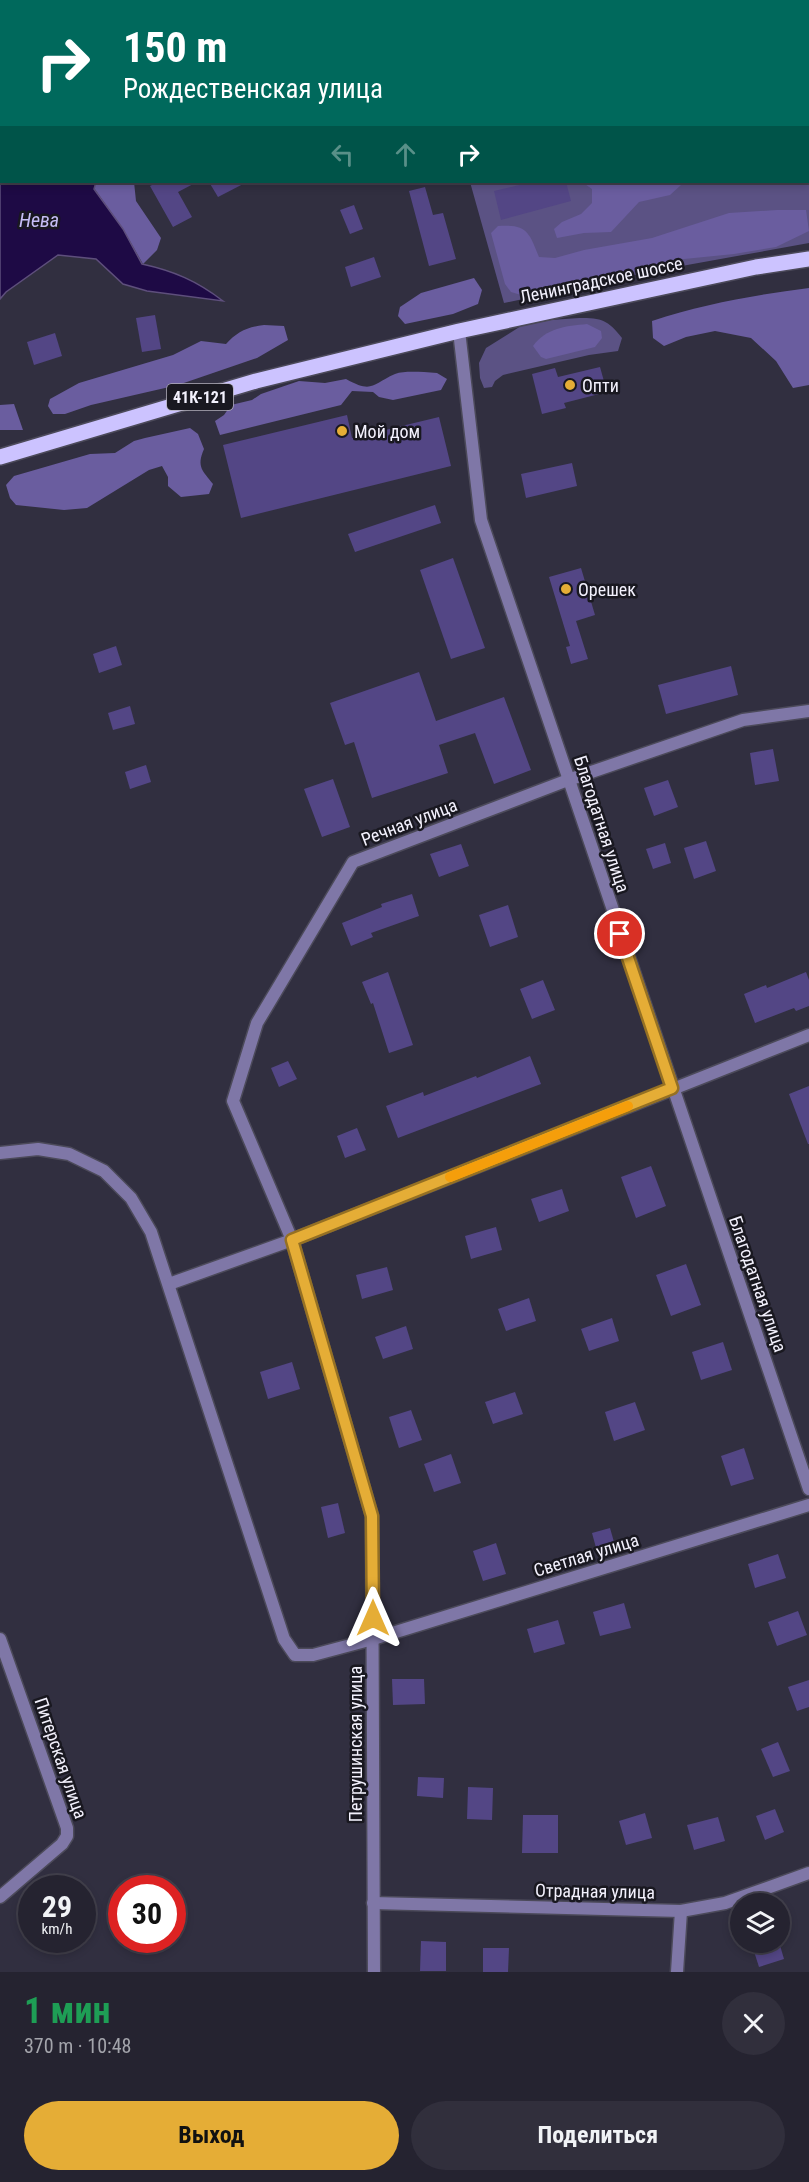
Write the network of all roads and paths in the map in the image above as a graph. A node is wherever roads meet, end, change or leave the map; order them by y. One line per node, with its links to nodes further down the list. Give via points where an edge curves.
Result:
1 (809, 260): 2 (main road, Ленинградское шоссе / 41К-121, via 748,268)
2 (459, 331): 3 (main road, Ленинградское шоссе / 41К-121, via 256,381); 5 (street, Благодатная улица, via 481,520)
3 (0, 457)
4 (809, 711): 5 (street, Речная улица, via 743,720)
5 (568, 780): 7 (street, Благодатная улица); 9 (street, Речная улица, via 353,862 257,1023 233,1101)
6 (809, 1035): 7 (street)
7 (672, 1088): 9 (street); 11 (street, Благодатная улица)
8 (0, 1153): 10 (street, via 38,1149 69,1154 104,1171 131,1198 151,1232)
9 (292, 1240): 10 (street); 13 (street, Петрушинская улица, via 372,1516)
10 (169, 1284): 13 (street, Светлая улица, via 285,1639 295,1654 313,1655)
11 (809, 1490)
12 (809, 1505): 13 (street, Светлая улица)
13 (373, 1638): 17 (street, Петрушинская улица)
14 (0, 1639): 16 (street, Питерская улица, via 68,1828 62,1844)
15 (809, 1873): 18 (street, Отрадная улица, via 725,1903)
16 (0, 1897)
17 (374, 1903): 18 (street, Отрадная улица); 19 (street, Петрушинская улица)
18 (681, 1911): 20 (street)
19 (374, 1972)
20 (677, 1972)

